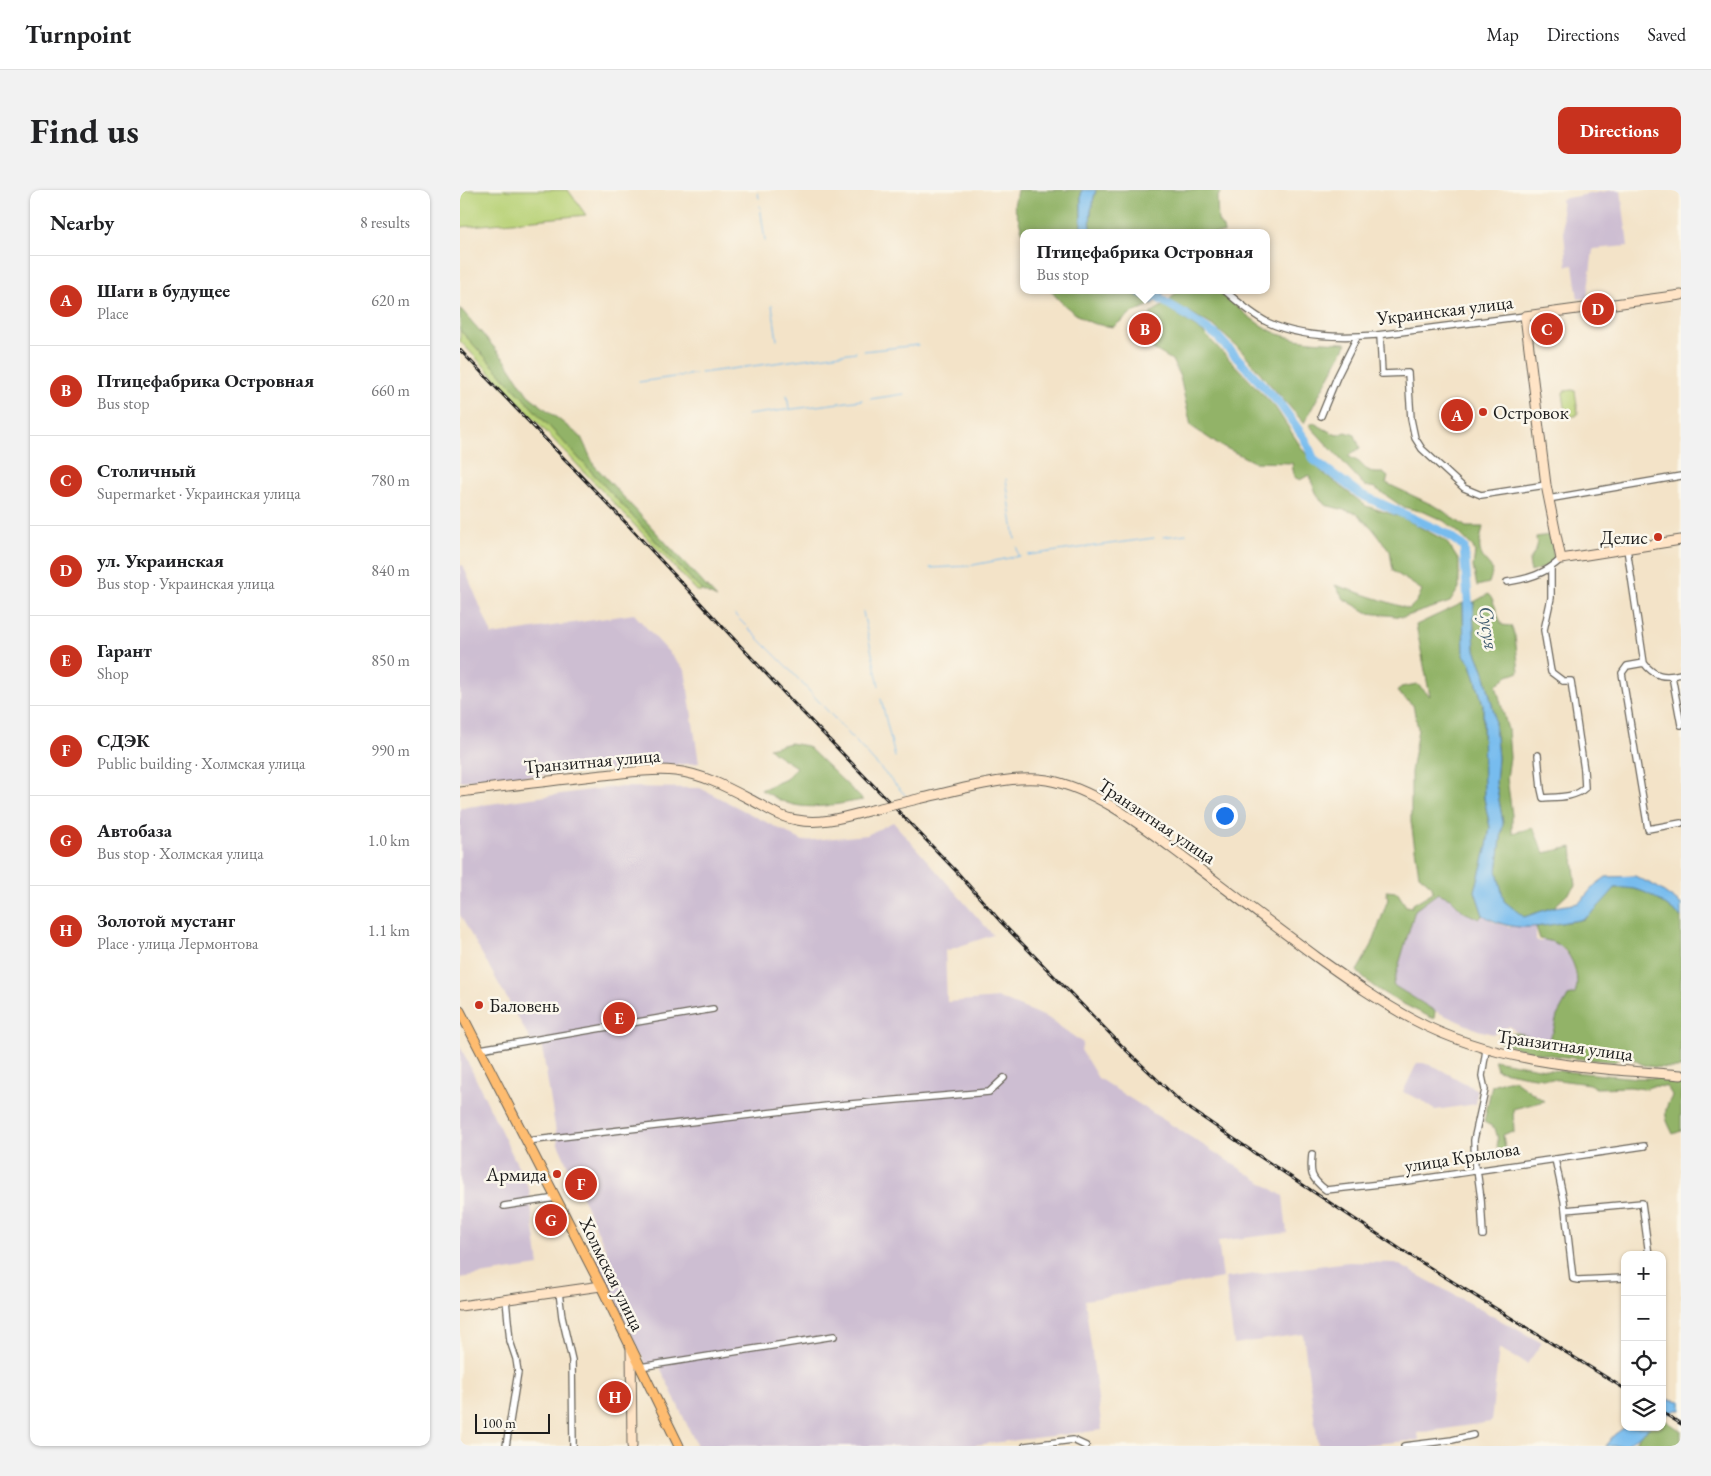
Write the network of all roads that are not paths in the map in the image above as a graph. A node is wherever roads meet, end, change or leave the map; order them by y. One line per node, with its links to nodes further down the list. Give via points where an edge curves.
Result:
1 (1229, 294): 5 (street, Украинская улица, via 1266,322 1291,331)
2 (1681, 294): 3 (main road, Украинская улица)
3 (1525, 316): 4 (street, Украинская улица); 8 (main road)
4 (1380, 335): 5 (street, Украинская улица); 8 (street, via 1382,374 1408,373 1415,438 1422,449 1464,488 1481,495)
5 (1357, 337): 6 (street)
6 (1321, 416)
7 (1681, 476): 9 (street)
8 (1546, 485): 9 (main road)
9 (1548, 499): 12 (main road)
10 (1681, 540): 11 (main road)
11 (1626, 549): 12 (main road); 15 (street)
12 (1561, 559): 13 (street)
13 (1551, 568): 14 (street, via 1529,578); 19 (street, via 1551,598 1544,630 1546,650 1551,672 1563,681 1571,681 1585,788 1562,797 1543,798)
14 (1507, 582)
15 (1644, 663): 17 (street, via 1654,674); 21 (street, via 1627,666 1622,673 1648,829)
16 (1681, 674): 17 (street)
17 (1672, 676): 18 (street)
18 (1681, 725)
19 (1538, 755)
20 (460, 792): 25 (main road, Транзитная улица, bridge, via 673,770 715,782 777,814 812,822 1013,780 1062,783 1100,800 1160,840 1376,998 1415,1021)
21 (1681, 823)
22 (713, 1009): 24 (street)
23 (460, 1011): 24 (main road, Холмская улица)
24 (480, 1050): 28 (main road, Холмская улица)
25 (1486, 1050): 26 (main road, Транзитная улица, via 1549,1063); 32 (street, via 1482,1076 1485,1090 1474,1140)
26 (1681, 1074)
27 (1004, 1078): 28 (street, via 989,1092 827,1106)
28 (527, 1141): 33 (main road, Холмская улица)
29 (1644, 1146): 31 (street, улица Крылова)
30 (1312, 1154): 32 (street, улица Крылова, via 1310,1170 1326,1190)
31 (1555, 1159): 32 (street, улица Крылова); 35 (street)
32 (1476, 1170): 36 (street)
33 (556, 1198): 34 (street); 39 (main road, Холмская улица)
34 (504, 1206)
35 (1565, 1210): 37 (street, via 1642,1203); 38 (street, via 1573,1279)
36 (1483, 1235)
37 (1648, 1251)
38 (1621, 1278)
39 (601, 1286): 40 (main road); 44 (main road, Холмская улица)
40 (559, 1292): 41 (main road); 48 (street, via 572,1360)
41 (506, 1300): 42 (main road); 47 (street, via 510,1341 518,1372)
42 (460, 1306)
43 (834, 1336): 45 (street)
44 (630, 1348): 45 (main road, Холмская улица); 49 (main road)
45 (640, 1367): 50 (main road, Холмская улица)
46 (1473, 1435): 53 (street)
47 (506, 1446)
48 (573, 1446)
49 (632, 1446)
50 (680, 1446)
51 (1025, 1446): 52 (street, via 1073,1440)
52 (1086, 1446)
53 (1404, 1446)

